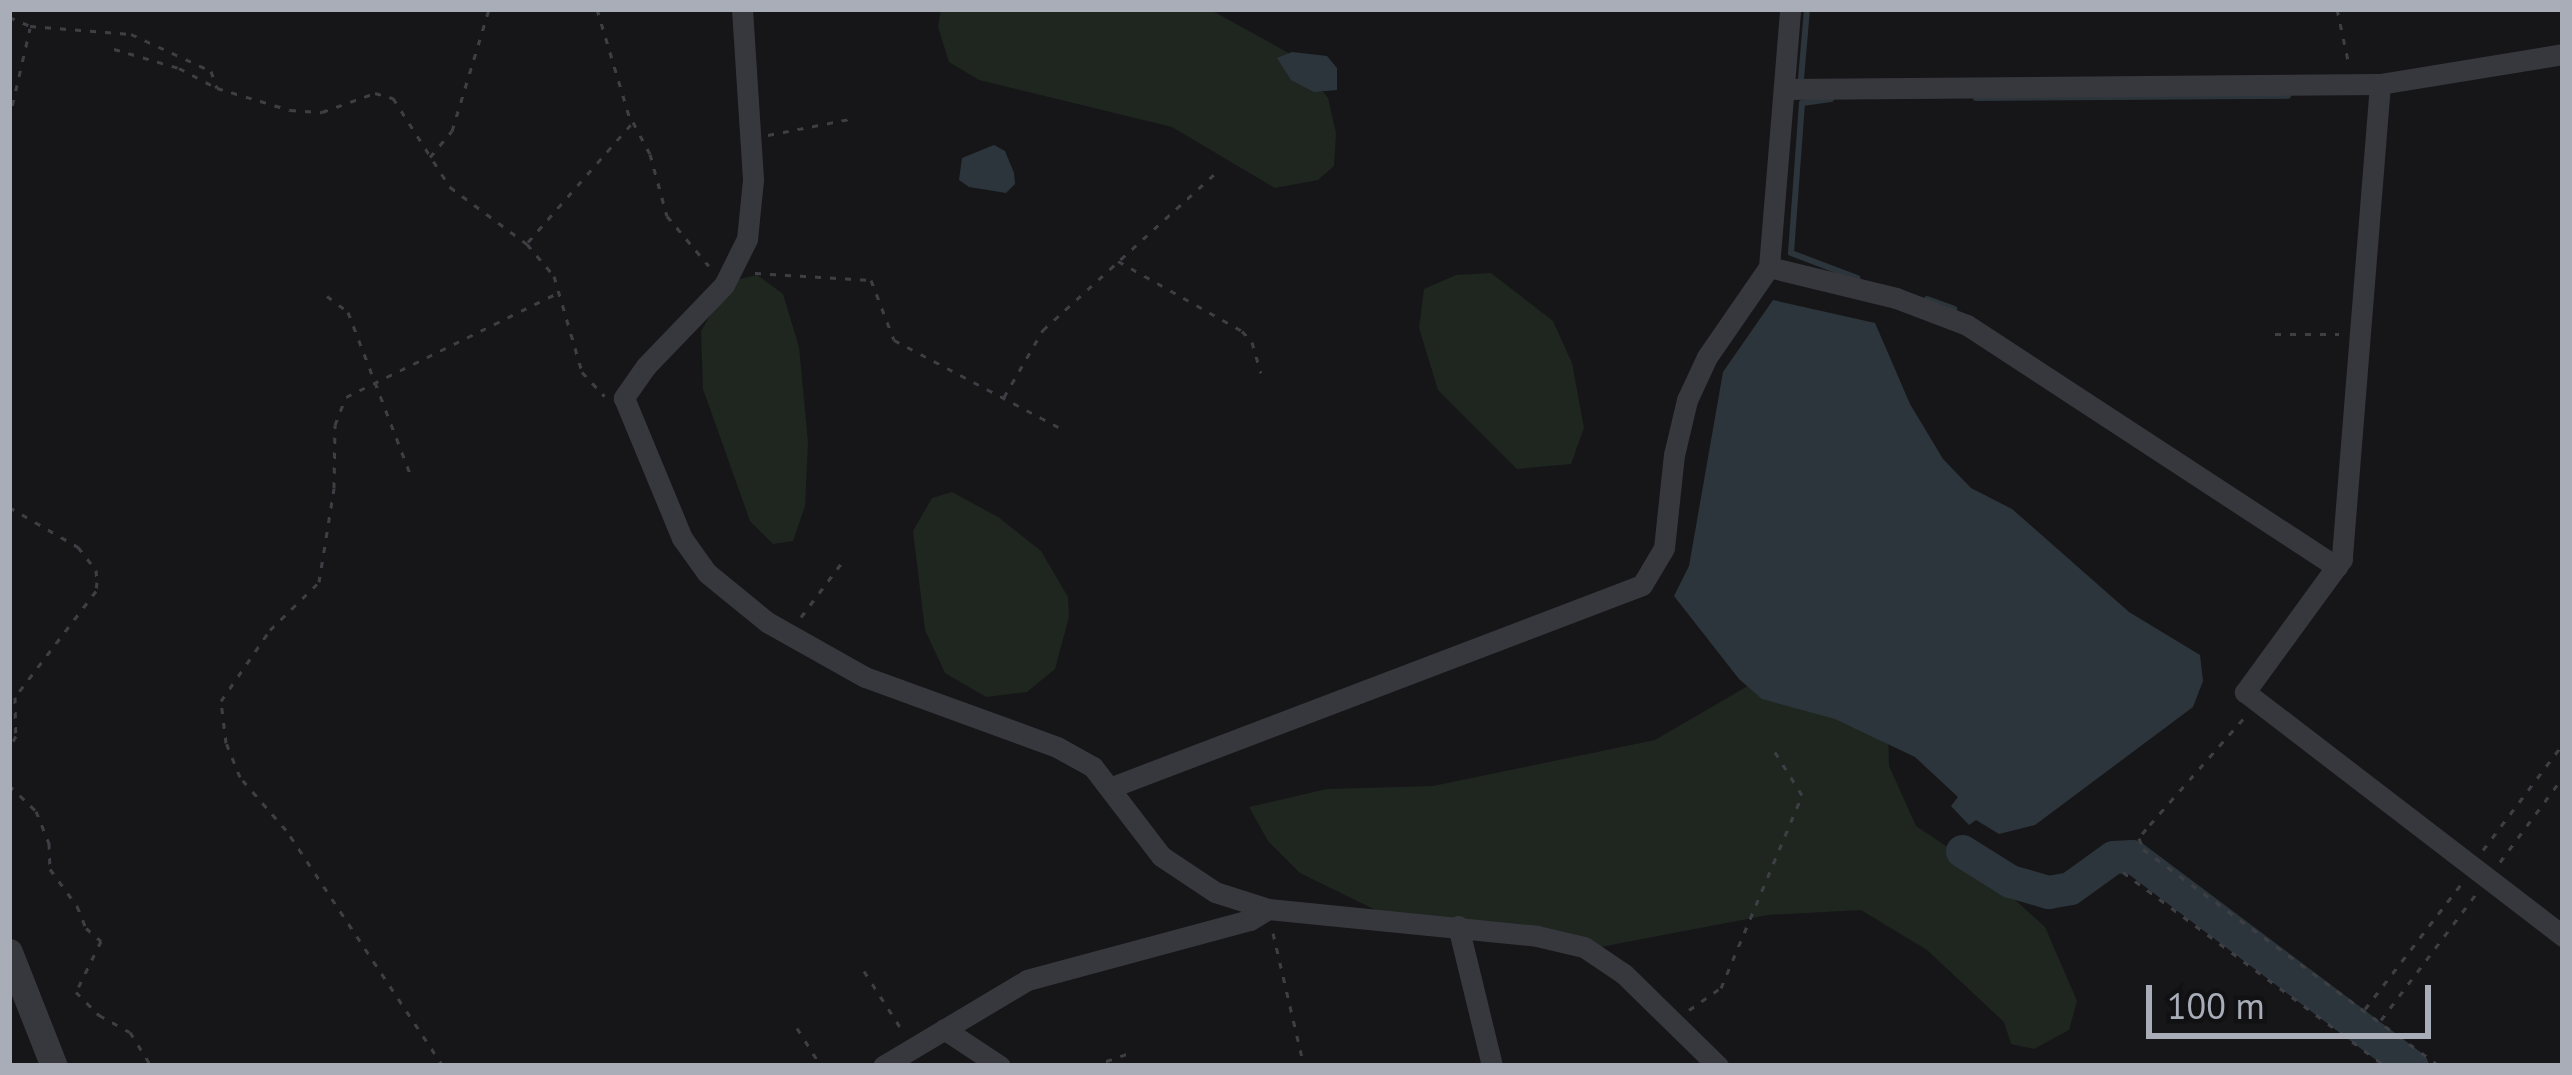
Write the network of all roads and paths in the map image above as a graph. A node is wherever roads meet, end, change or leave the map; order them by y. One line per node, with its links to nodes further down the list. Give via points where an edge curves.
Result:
1 (489, 9): 18 (path, via 452,130)
2 (596, 9): 16 (path)
3 (742, 9): 17 (street)
4 (1790, 9): 13 (street)
5 (2337, 9): 10 (path)
6 (9, 17): 7 (path)
7 (30, 26): 12 (path, via 131,34 211,71); 15 (path)
8 (114, 49): 12 (path)
9 (2563, 54): 11 (street)
10 (2352, 84): 11 (street); 13 (street)
11 (2380, 84): 27 (street)
12 (218, 88): 18 (path, via 311,113 385,94)
13 (1784, 89): 22 (street)
14 (855, 118): 17 (path)
15 (9, 120)
16 (631, 123): 20 (path); 23 (path, via 650,154 667,216 702,260)
17 (750, 137): 23 (street, via 752,208)
18 (429, 158): 20 (path, via 450,187)
19 (1219, 170): 21 (path)
20 (527, 244): 24 (path)
21 (1116, 260): 28 (path, via 1242,331); 31 (path, via 1043,330)
22 (1769, 267): 36 (street, via 1896,298 1966,325); 43 (street, via 1687,400 1664,548 1642,585)
23 (732, 273): 30 (street); 31 (path, via 871,280 894,340)
24 (561, 292): 29 (path); 30 (path, via 590,386)
25 (327, 296): 29 (path, via 348,312)
26 (2275, 334): 27 (path)
27 (2360, 334): 36 (street)
28 (1261, 373)
29 (374, 382): 33 (path); 59 (path, via 346,397 337,415 319,582 237,672 220,710 240,777 286,830)
30 (624, 398): 37 (street, via 692,556 736,600)
31 (1002, 400): 32 (path)
32 (1060, 428)
33 (411, 476)
34 (9, 507): 39 (path, via 78,547 97,582 15,697)
35 (843, 561): 37 (path)
36 (2337, 567): 38 (street, via 2245,692)
37 (787, 634): 43 (street, via 865,677 1057,747)
38 (2254, 702): 45 (street); 52 (path, via 2139,838 2143,849)
39 (9, 748)
40 (1773, 749): 51 (path, via 1802,795 1721,988)
41 (2563, 777): 45 (path)
42 (9, 785): 58 (path, via 36,811 50,868 101,941 76,992 130,1032)
43 (1112, 787): 46 (street, via 1161,856 1215,892)
44 (2123, 872): 67 (path)
45 (2487, 879): 48 (street); 52 (path)
46 (1268, 909): 47 (street); 54 (street, via 1054,969); 64 (path)
47 (1457, 926): 51 (street, via 1584,947); 65 (street)
48 (2563, 936)
49 (10, 958): 57 (street)
50 (864, 970): 55 (path)
51 (1673, 1022): 66 (street)
52 (2380, 1022): 68 (path)
53 (797, 1028): 60 (path)
54 (944, 1029): 55 (street); 62 (street)
55 (914, 1047): 61 (street)
56 (1127, 1054): 63 (path)
57 (54, 1066)
58 (151, 1066)
59 (443, 1066)
60 (820, 1066)
61 (883, 1066)
62 (1000, 1066)
63 (1092, 1066)
64 (1304, 1066)
65 (1492, 1066)
66 (1718, 1066)
67 (2385, 1066)
68 (2439, 1066)

